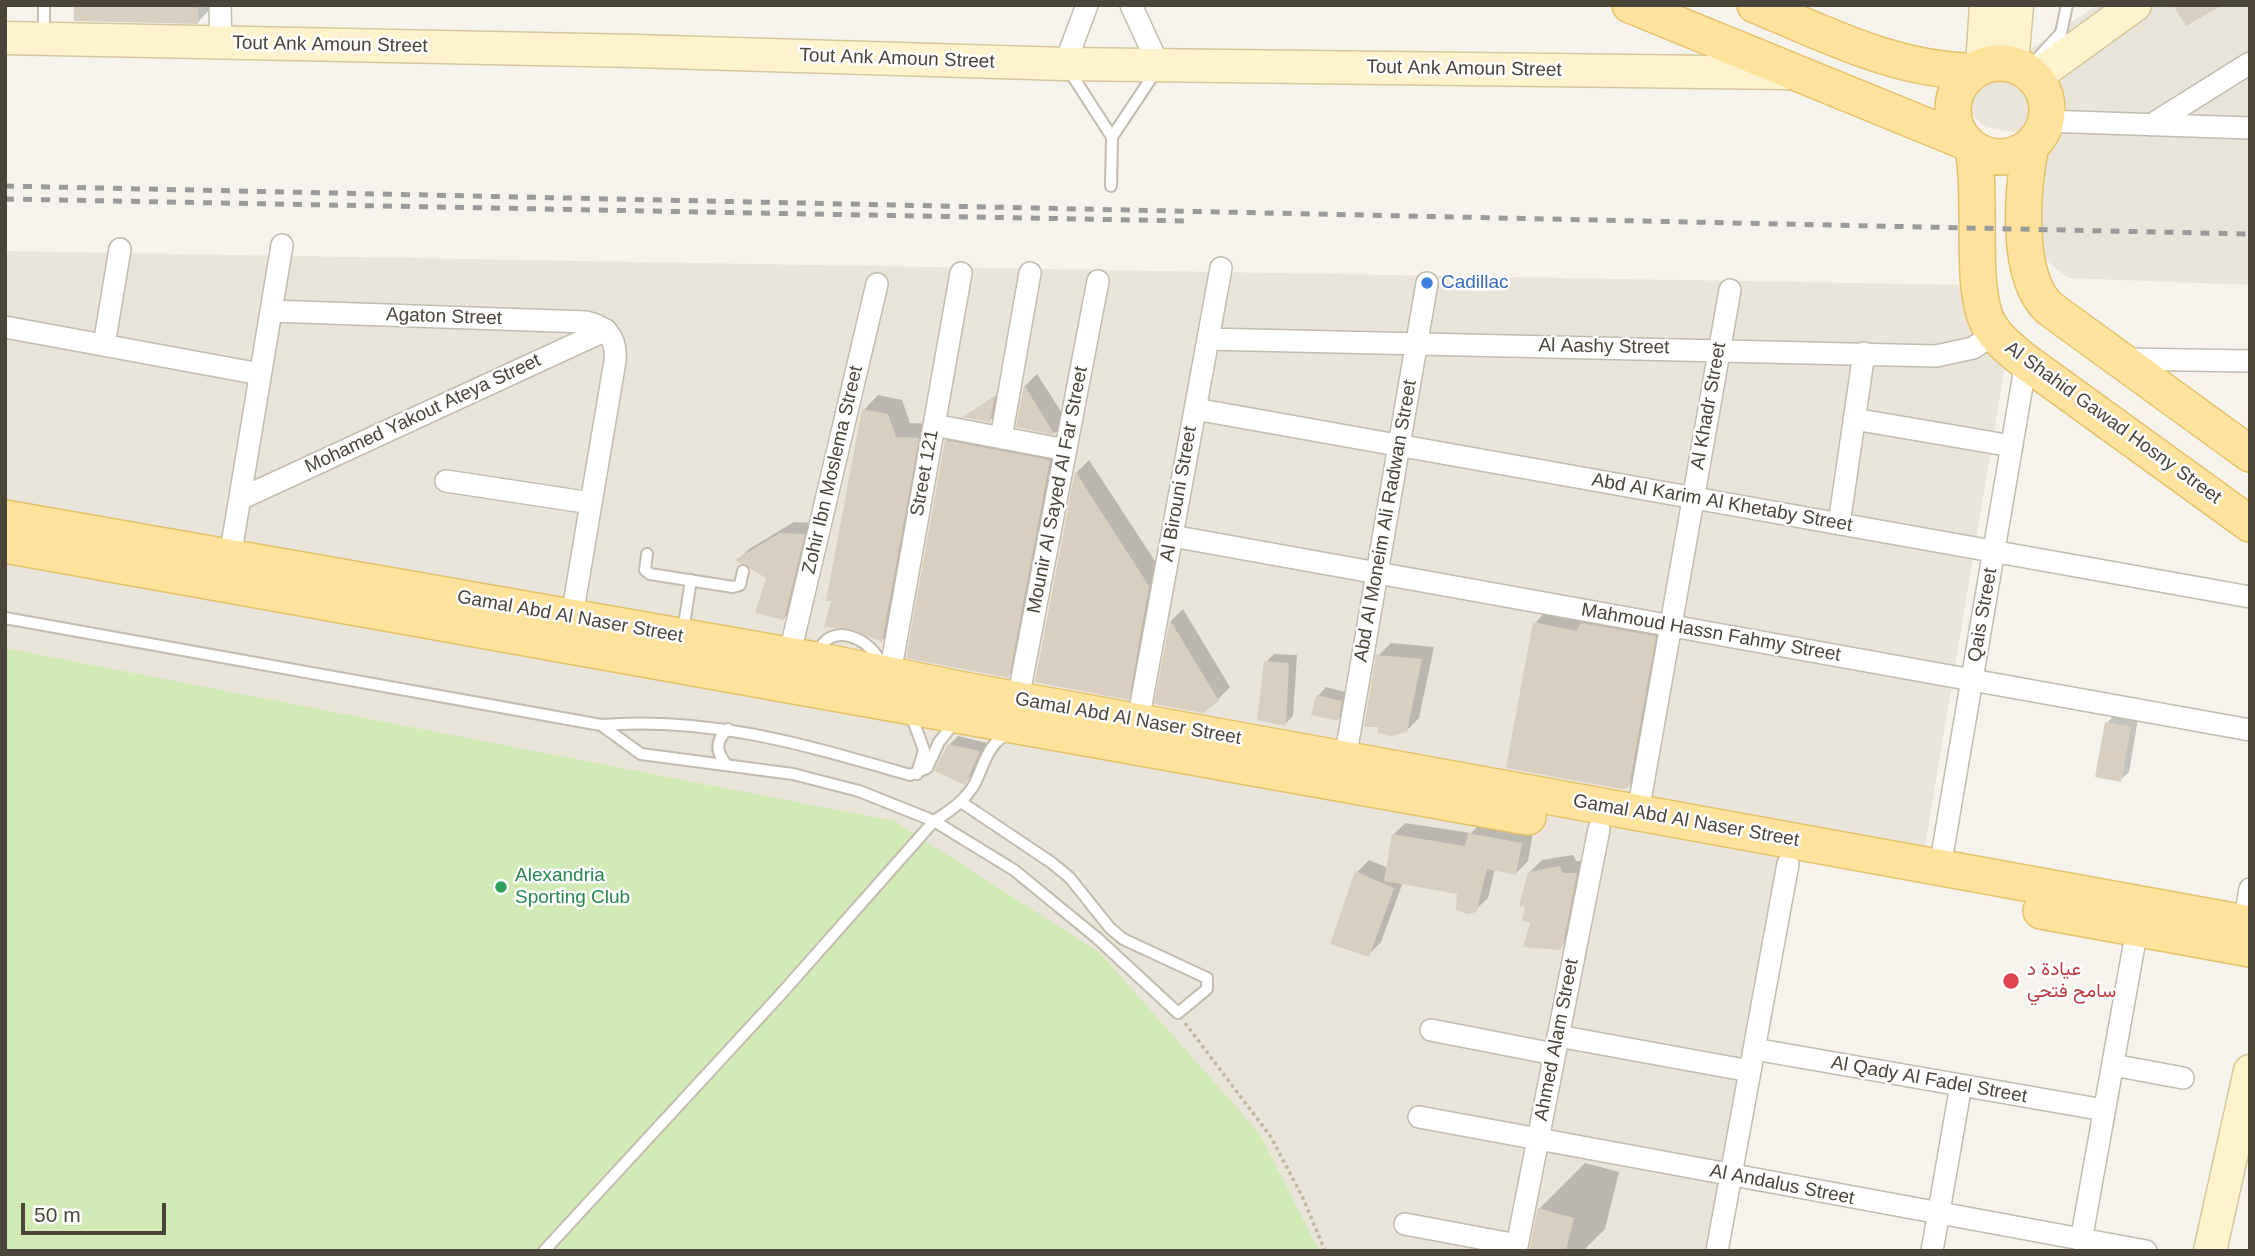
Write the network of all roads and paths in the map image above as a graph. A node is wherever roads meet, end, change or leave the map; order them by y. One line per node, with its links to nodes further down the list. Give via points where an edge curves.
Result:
1 (44, 5): 13 (lane)
2 (220, 5): 14 (street)
3 (1087, 5): 16 (street)
4 (1131, 5): 17 (street)
5 (1630, 5): 11 (main road)
6 (1755, 5): 18 (main road, via 1888,59 1930,69)
7 (1986, 5): 18 (street)
8 (2017, 5): 18 (street)
9 (2067, 5): 18 (lane, via 2061,33)
10 (2135, 5): 18 (street)
11 (1670, 13): 19 (main road)
12 (5, 38): 13 (street, Tout Ank Amoun Street)
13 (44, 39): 14 (street, Tout Ank Amoun Street)
14 (221, 43): 16 (street, Tout Ank Amoun Street)
15 (2250, 63): 20 (street)
16 (1065, 64): 17 (street, Tout Ank Amoun Street); 23 (lane)
17 (1159, 66): 19 (street, Tout Ank Amoun Street); 23 (lane)
18 (2005, 70): 22 (main road, via 2045,98); 24 (main road, via 1959,86 1953,105 1955,125)
19 (1788, 72): 24 (main road)
20 (2151, 125): 21 (street); 22 (street)
21 (2250, 128)
22 (2038, 133): 24 (main road, via 2003,157); 44 (main road, via 2025,192 2031,281 2049,308)
23 (1112, 137): 25 (lane)
24 (1969, 145): 38 (main road, Al Shahid Gawad Hosny Street, via 1979,190 1980,298)
25 (1111, 186)
26 (282, 245): 35 (street)
27 (120, 249): 41 (street)
28 (1221, 268): 39 (street, Al Birouni Street)
29 (961, 273): 50 (street, Street 121)
30 (1030, 273): 51 (street)
31 (1098, 281): 54 (street, Mounir Al Sayed Al Far Street)
32 (1427, 283): 40 (street, Abd Al Moneim Ali Radwan Street)
33 (877, 284): 76 (street, Zohir Ibn Moslema Street)
34 (1730, 290): 42 (street, Al Khadr Street)
35 (271, 311): 37 (street, Agaton Street, via 586,322); 47 (street)
36 (5, 327): 41 (street)
37 (609, 333): 58 (street, Mohamed Yakout Ateya Street); 59 (street, via 616,349 615,362)
38 (1994, 334): 43 (street, Al Aashy Street, via 1973,348 1949,355); 46 (main road, Al Shahid Gawad Hosny Street)
39 (1208, 339): 40 (street, Al Aashy Street); 48 (street, Al Birouni Street)
40 (1416, 343): 42 (street, Al Aashy Street); 52 (street, Abd Al Moneim Ali Radwan Street)
41 (104, 345): 47 (street)
42 (1719, 350): 43 (street, Al Aashy Street); 57 (street, Al Khadr Street)
43 (1864, 353): 49 (street)
44 (2119, 359): 45 (street); 55 (main road)
45 (2250, 361)
46 (2026, 362): 53 (street, Qais Street); 62 (main road, Al Shahid Gawad Hosny Street)
47 (260, 374): 58 (street)
48 (1195, 409): 52 (street, Abd Al Karim Al Khetaby Street); 63 (street, Al Birouni Street)
49 (1854, 419): 53 (street); 61 (street)
50 (934, 425): 51 (street); 77 (street, Street 121)
51 (1001, 438): 54 (street)
52 (1398, 445): 57 (street, Abd Al Karim Al Khetaby Street); 69 (street, Abd Al Moneim Ali Radwan Street)
53 (2012, 446): 65 (street, Qais Street)
54 (1066, 450): 81 (street, Mounir Al Sayed Al Far Street)
55 (2250, 454)
56 (446, 481): 59 (street)
57 (1693, 498): 61 (street, Abd Al Karim Al Khetaby Street); 73 (street, Al Khadr Street)
58 (240, 499): 67 (street)
59 (591, 503): 74 (street)
60 (5, 518): 67 (main road, Gamal Abd Al Naser Street)
61 (1839, 524): 65 (street, Abd Al Karim Al Khetaby Street)
62 (2250, 524)
63 (1172, 536): 69 (street, Mahmoud Hassn Fahmy Street); 82 (street, Al Birouni Street)
64 (5, 545): 74 (main road, Gamal Abd Al Naser Street)
65 (1994, 551): 71 (street, Abd Al Karim Al Khetaby Street); 78 (street, Qais Street)
66 (647, 554): 70 (lane, via 648,573)
67 (230, 557): 74 (main road, Gamal Abd Al Naser Street)
68 (743, 571): 70 (lane, via 737,587)
69 (1377, 573): 73 (street, Mahmoud Hassn Fahmy Street); 86 (street, Abd Al Moneim Ali Radwan Street)
70 (691, 580): 75 (lane)
71 (2250, 597)
72 (5, 618): 83 (lane)
73 (1670, 626): 78 (street, Mahmoud Hassn Fahmy Street); 90 (street, Al Khadr Street)
74 (569, 631): 75 (main road, Gamal Abd Al Naser Street); 80 (main road, Gamal Abd Al Naser Street)
75 (682, 637): 76 (main road, Gamal Abd Al Naser Street)
76 (803, 659): 77 (main road, Gamal Abd Al Naser Street)
77 (887, 673): 79 (main road, Gamal Abd Al Naser Street)
78 (1972, 680): 85 (street, Mahmoud Hassn Fahmy Street); 94 (street, Qais Street)
79 (966, 704): 80 (main road, Gamal Abd Al Naser Street); 81 (main road, Gamal Abd Al Naser Street); 88 (lane, via 927,768)
80 (902, 706): 88 (lane, via 917,725 924,750)
81 (1019, 713): 82 (main road, Gamal Abd Al Naser Street); 89 (lane, via 991,747); 92 (main road, Gamal Abd Al Naser Street)
82 (1138, 721): 86 (main road, Gamal Abd Al Naser Street)
83 (601, 725): 84 (lane, via 665,722); 87 (lane, via 641,754)
84 (728, 729): 87 (lane, via 718,746); 88 (lane)
85 (2250, 730)
86 (1345, 759): 90 (main road, Gamal Abd Al Naser Street)
87 (726, 764): 91 (lane, via 793,774 859,791)
88 (917, 774)
89 (961, 802): 91 (lane); 98 (lane, via 1061,870 1123,939 1207,978 1207,989)
90 (1638, 812): 94 (main road, Gamal Abd Al Naser Street)
91 (934, 821): 98 (lane, via 1014,870); 116 (lane)
92 (1599, 829): 93 (main road, Gamal Abd Al Naser Street); 100 (street, Ahmed Alam Street)
93 (1788, 864): 96 (main road, Gamal Abd Al Naser Street); 101 (street)
94 (1940, 867): 97 (main road, Gamal Abd Al Naser Street)
95 (2250, 889): 97 (street)
96 (2137, 929): 97 (main road, Gamal Abd Al Naser Street); 102 (street)
97 (2248, 932)
98 (1178, 1013): 117 (path, via 1271,1137)
99 (1431, 1030): 100 (street)
100 (1556, 1045): 103 (street); 109 (street, Ahmed Alam Street)
101 (1754, 1049): 103 (street); 106 (street, Al Qady Al Fadel Street)
102 (2113, 1065): 105 (street); 107 (street)
103 (1750, 1071): 111 (street)
104 (2250, 1071): 110 (street)
105 (2183, 1078)
106 (1961, 1085): 107 (street, Al Qady Al Fadel Street); 112 (street)
107 (2105, 1110): 114 (street)
108 (1419, 1117): 109 (street, Al Andalus Street)
109 (1537, 1139): 111 (street, Al Andalus Street); 115 (street, Ahmed Alam Street)
110 (2243, 1145): 121 (street)
111 (1731, 1175): 112 (street, Al Andalus Street); 118 (street)
112 (1938, 1214): 114 (street, Al Andalus Street); 119 (street)
113 (1405, 1224): 115 (street)
114 (2081, 1241): 120 (street, Al Andalus Street)
115 (1516, 1248)
116 (544, 1251)
117 (1325, 1251)
118 (1717, 1251)
119 (1932, 1251)
120 (2146, 1251)
121 (2210, 1251)

